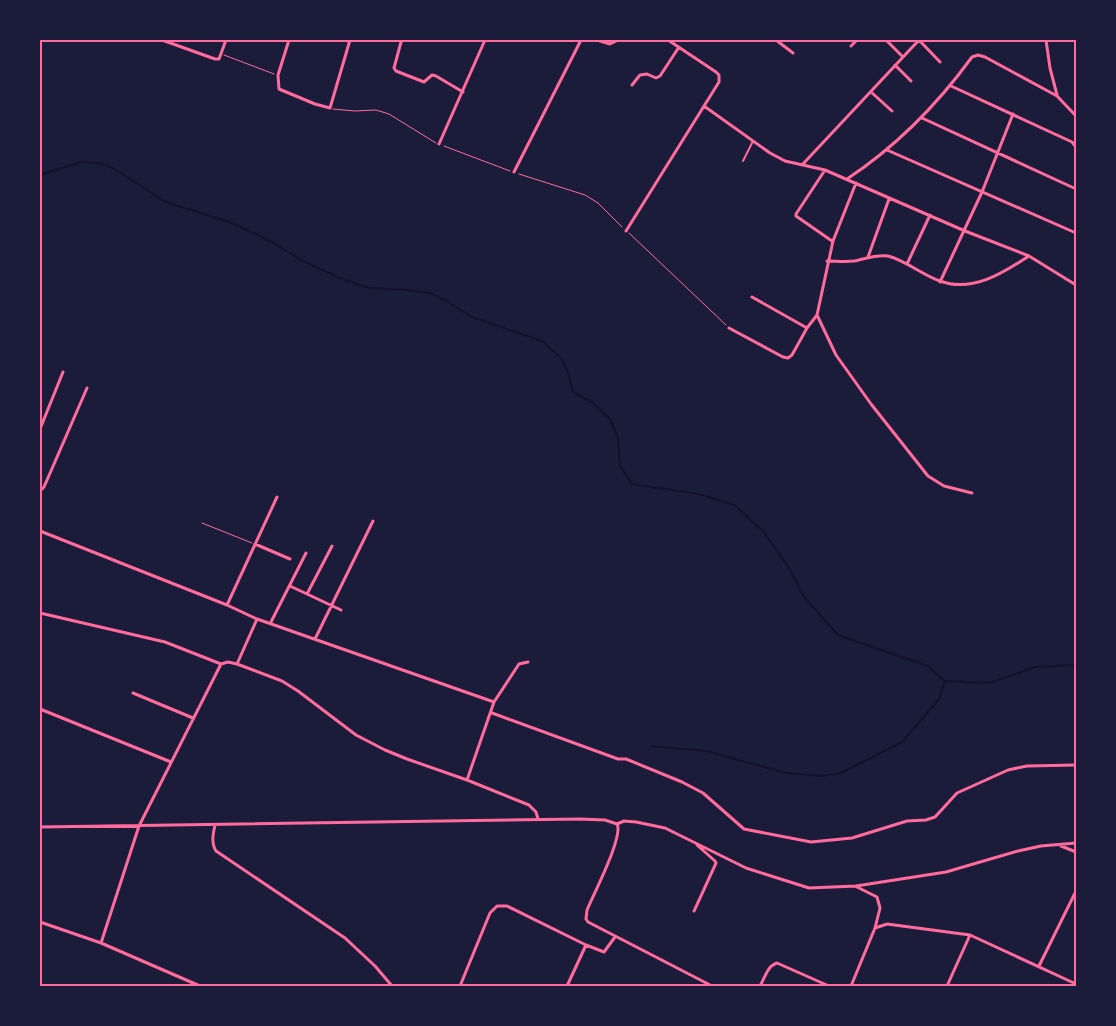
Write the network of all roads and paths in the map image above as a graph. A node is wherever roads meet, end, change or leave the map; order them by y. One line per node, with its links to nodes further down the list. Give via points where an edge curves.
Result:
1 (162, 40): 19 (street, via 215,59 219,59)
2 (226, 40): 19 (street)
3 (289, 40): 23 (street)
4 (350, 40): 31 (street)
5 (485, 40): 27 (street)
6 (581, 40): 44 (street)
7 (597, 40): 8 (street, via 610,44)
8 (618, 40)
9 (668, 40): 17 (street)
10 (776, 40): 18 (street)
11 (851, 40): 16 (street)
12 (886, 40): 20 (street)
13 (919, 40): 20 (street); 21 (street)
14 (1046, 40): 29 (street)
15 (401, 42): 27 (street, via 396,71 424,82 432,75 436,76)
16 (854, 43)
17 (679, 47): 25 (street, via 660,76 640,75); 30 (street, via 719,75 717,87)
18 (793, 53)
19 (221, 54): 23 (path)
20 (903, 57): 22 (street)
21 (940, 62)
22 (895, 66): 24 (street); 28 (street)
23 (278, 75): 31 (street, via 280,89)
24 (911, 81)
25 (632, 85)
26 (951, 86): 29 (street, via 975,56 984,57); 33 (street); 35 (street)
27 (464, 92): 37 (street)
28 (871, 92): 32 (street); 42 (street)
29 (1057, 96): 34 (street)
30 (704, 106): 36 (street); 51 (street)
31 (330, 108): 37 (path, via 389,114)
32 (892, 111)
33 (1013, 114): 38 (street, via 1072,142); 40 (street)
34 (1076, 116)
35 (922, 118): 39 (street); 40 (street)
36 (753, 141): 41 (lane); 42 (street, via 785,161)
37 (439, 144): 44 (path)
38 (1076, 148)
39 (887, 150): 45 (street); 48 (street)
40 (999, 153): 47 (street); 48 (street)
41 (743, 161)
42 (802, 166): 43 (street)
43 (825, 170): 45 (street); 54 (street, via 796,216)
44 (514, 172): 51 (path, via 585,195 598,203)
45 (846, 179): 46 (street)
46 (856, 183): 49 (street); 54 (street)
47 (1076, 189)
48 (982, 192): 52 (street); 53 (street)
49 (889, 199): 50 (street); 56 (street)
50 (930, 215): 52 (street); 58 (street)
51 (626, 231): 63 (path)
52 (965, 231): 55 (street); 59 (street)
53 (1076, 233)
54 (833, 241): 57 (street)
55 (1029, 256): 59 (street, via 1004,273 984,281 973,284); 60 (street)
56 (868, 257): 57 (street, via 848,262); 58 (street, via 885,256)
57 (827, 261): 62 (street)
58 (907, 264): 59 (street)
59 (940, 282)
60 (1076, 285)
61 (752, 297): 64 (street)
62 (817, 315): 64 (street); 69 (street, via 836,355 922,469 944,486)
63 (729, 328): 64 (street, via 788,358)
64 (807, 328)
65 (63, 372): 67 (street)
66 (87, 388): 68 (street)
67 (40, 429)
68 (40, 491)
69 (972, 493)
70 (277, 497): 74 (street)
71 (373, 520): 81 (street)
72 (202, 523): 74 (path)
73 (40, 531): 80 (street)
74 (255, 544): 77 (street); 80 (street)
75 (332, 546): 79 (street)
76 (306, 554): 78 (street)
77 (290, 559)
78 (290, 586): 79 (street); 85 (street)
79 (307, 594): 81 (street)
80 (227, 605): 84 (street)
81 (332, 606): 82 (street); 86 (street)
82 (341, 610)
83 (40, 613): 88 (street, via 165,642)
84 (256, 618): 85 (street); 89 (street)
85 (271, 622): 86 (street)
86 (316, 639): 91 (street)
87 (528, 662): 91 (street, via 519,664)
88 (221, 664): 89 (street); 94 (street)
89 (237, 664): 97 (street, via 298,690 364,740 406,760)
90 (133, 693): 94 (street)
91 (494, 702): 93 (street)
92 (40, 709): 95 (street)
93 (492, 713): 96 (street, via 618,759 626,759 682,782 708,797 744,829 810,842 852,838 907,821 926,820 934,817 957,792 1008,770 1027,766); 97 (street)
94 (193, 718): 95 (street)
95 (171, 762): 101 (street)
96 (1076, 765)
97 (467, 780): 98 (street, via 529,806)
98 (538, 819): 99 (street, via 605,820); 100 (street)
99 (617, 824): 103 (street, via 624,821 658,825); 113 (street, via 619,829 615,843 586,915 588,922)
100 (215, 825): 101 (street); 119 (street, via 216,851 344,938)
101 (139, 826): 102 (street); 114 (street)
102 (40, 828)
103 (695, 842): 107 (street, via 746,868 809,888); 109 (street, via 716,864)
104 (1076, 843): 105 (street)
105 (1055, 845): 106 (street); 107 (street, via 1018,851 946,872)
106 (1076, 852)
107 (856, 886): 111 (street, via 880,902)
108 (1076, 892): 116 (street)
109 (694, 911)
110 (40, 922): 114 (street)
111 (875, 928): 112 (street, via 888,924); 125 (street)
112 (970, 935): 116 (street); 126 (street)
113 (615, 936): 115 (street, via 604,952); 122 (street)
114 (101, 943): 118 (street)
115 (586, 945): 120 (street, via 507,906 497,906 490,913); 121 (street)
116 (1038, 966): 117 (street)
117 (1076, 984)
118 (200, 986)
119 (392, 986)
120 (460, 986)
121 (567, 986)
122 (712, 986)
123 (760, 986): 124 (street, via 774,963)
124 (829, 986)
125 (851, 986)
126 (946, 986)

